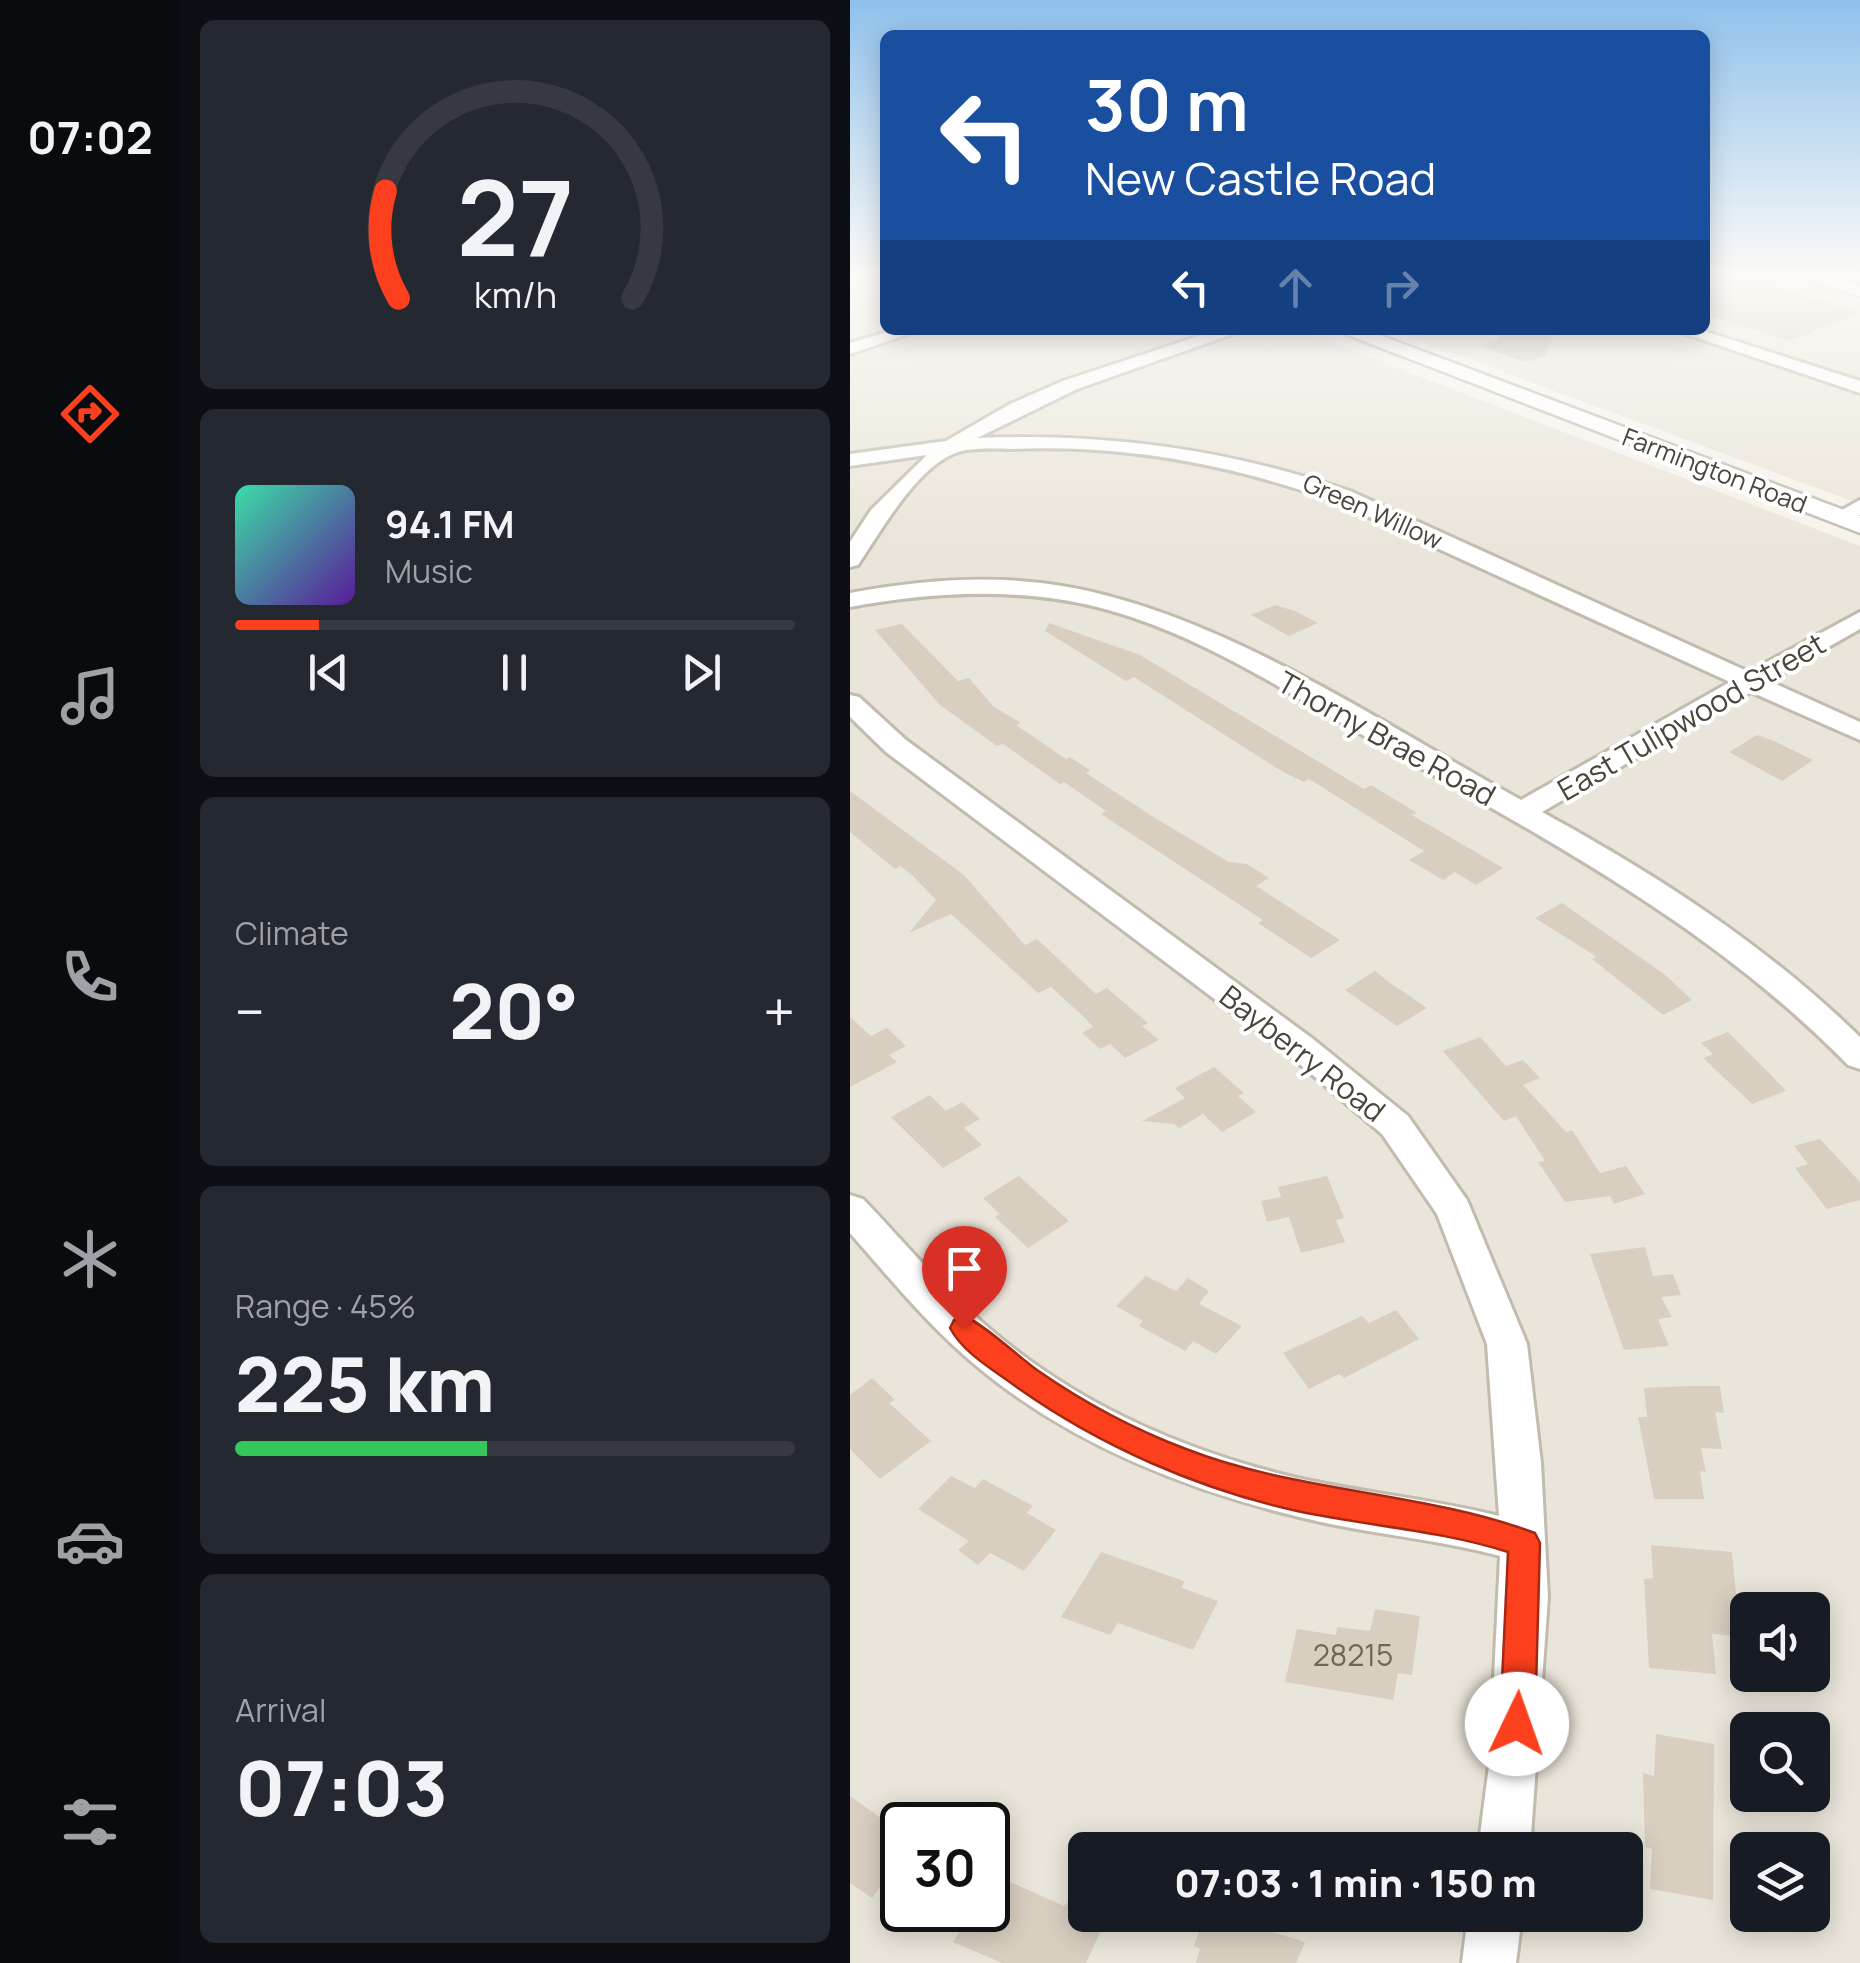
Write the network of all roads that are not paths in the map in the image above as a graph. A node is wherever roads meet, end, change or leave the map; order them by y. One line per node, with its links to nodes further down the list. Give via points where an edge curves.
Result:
1 (1128, 365): 5 (street, via 1068,384)
2 (1440, 365): 7 (street, Farmington Road)
3 (1789, 365): 4 (street)
4 (1860, 388)
5 (949, 445): 6 (street, Green Willow); 8 (street, via 882,510); 11 (street, Green Willow, via 1140,444 1287,474)
6 (850, 460)
7 (1853, 517)
8 (850, 560)
9 (850, 600): 14 (street, Thorny Brae Road, via 896,590 1028,587 1133,607 1256,666)
10 (1860, 619): 11 (street, East Tulipwood Street)
11 (1750, 682): 13 (street, Green Willow); 14 (street, East Tulipwood Street)
12 (850, 703): 17 (street, Bayberry Road, via 896,746 1301,1047 1394,1126 1454,1210 1507,1344)
13 (1860, 732)
14 (1521, 812): 15 (street, Thorny Brae Road, via 1678,906 1820,1014)
15 (1860, 1057)
16 (850, 1209): 17 (street, via 982,1346 1121,1436 1295,1497 1474,1527)
17 (1524, 1543): 18 (street, Bayberry Road)
18 (1506, 1832)
19 (1494, 1932): 20 (street)
20 (1490, 1963)

